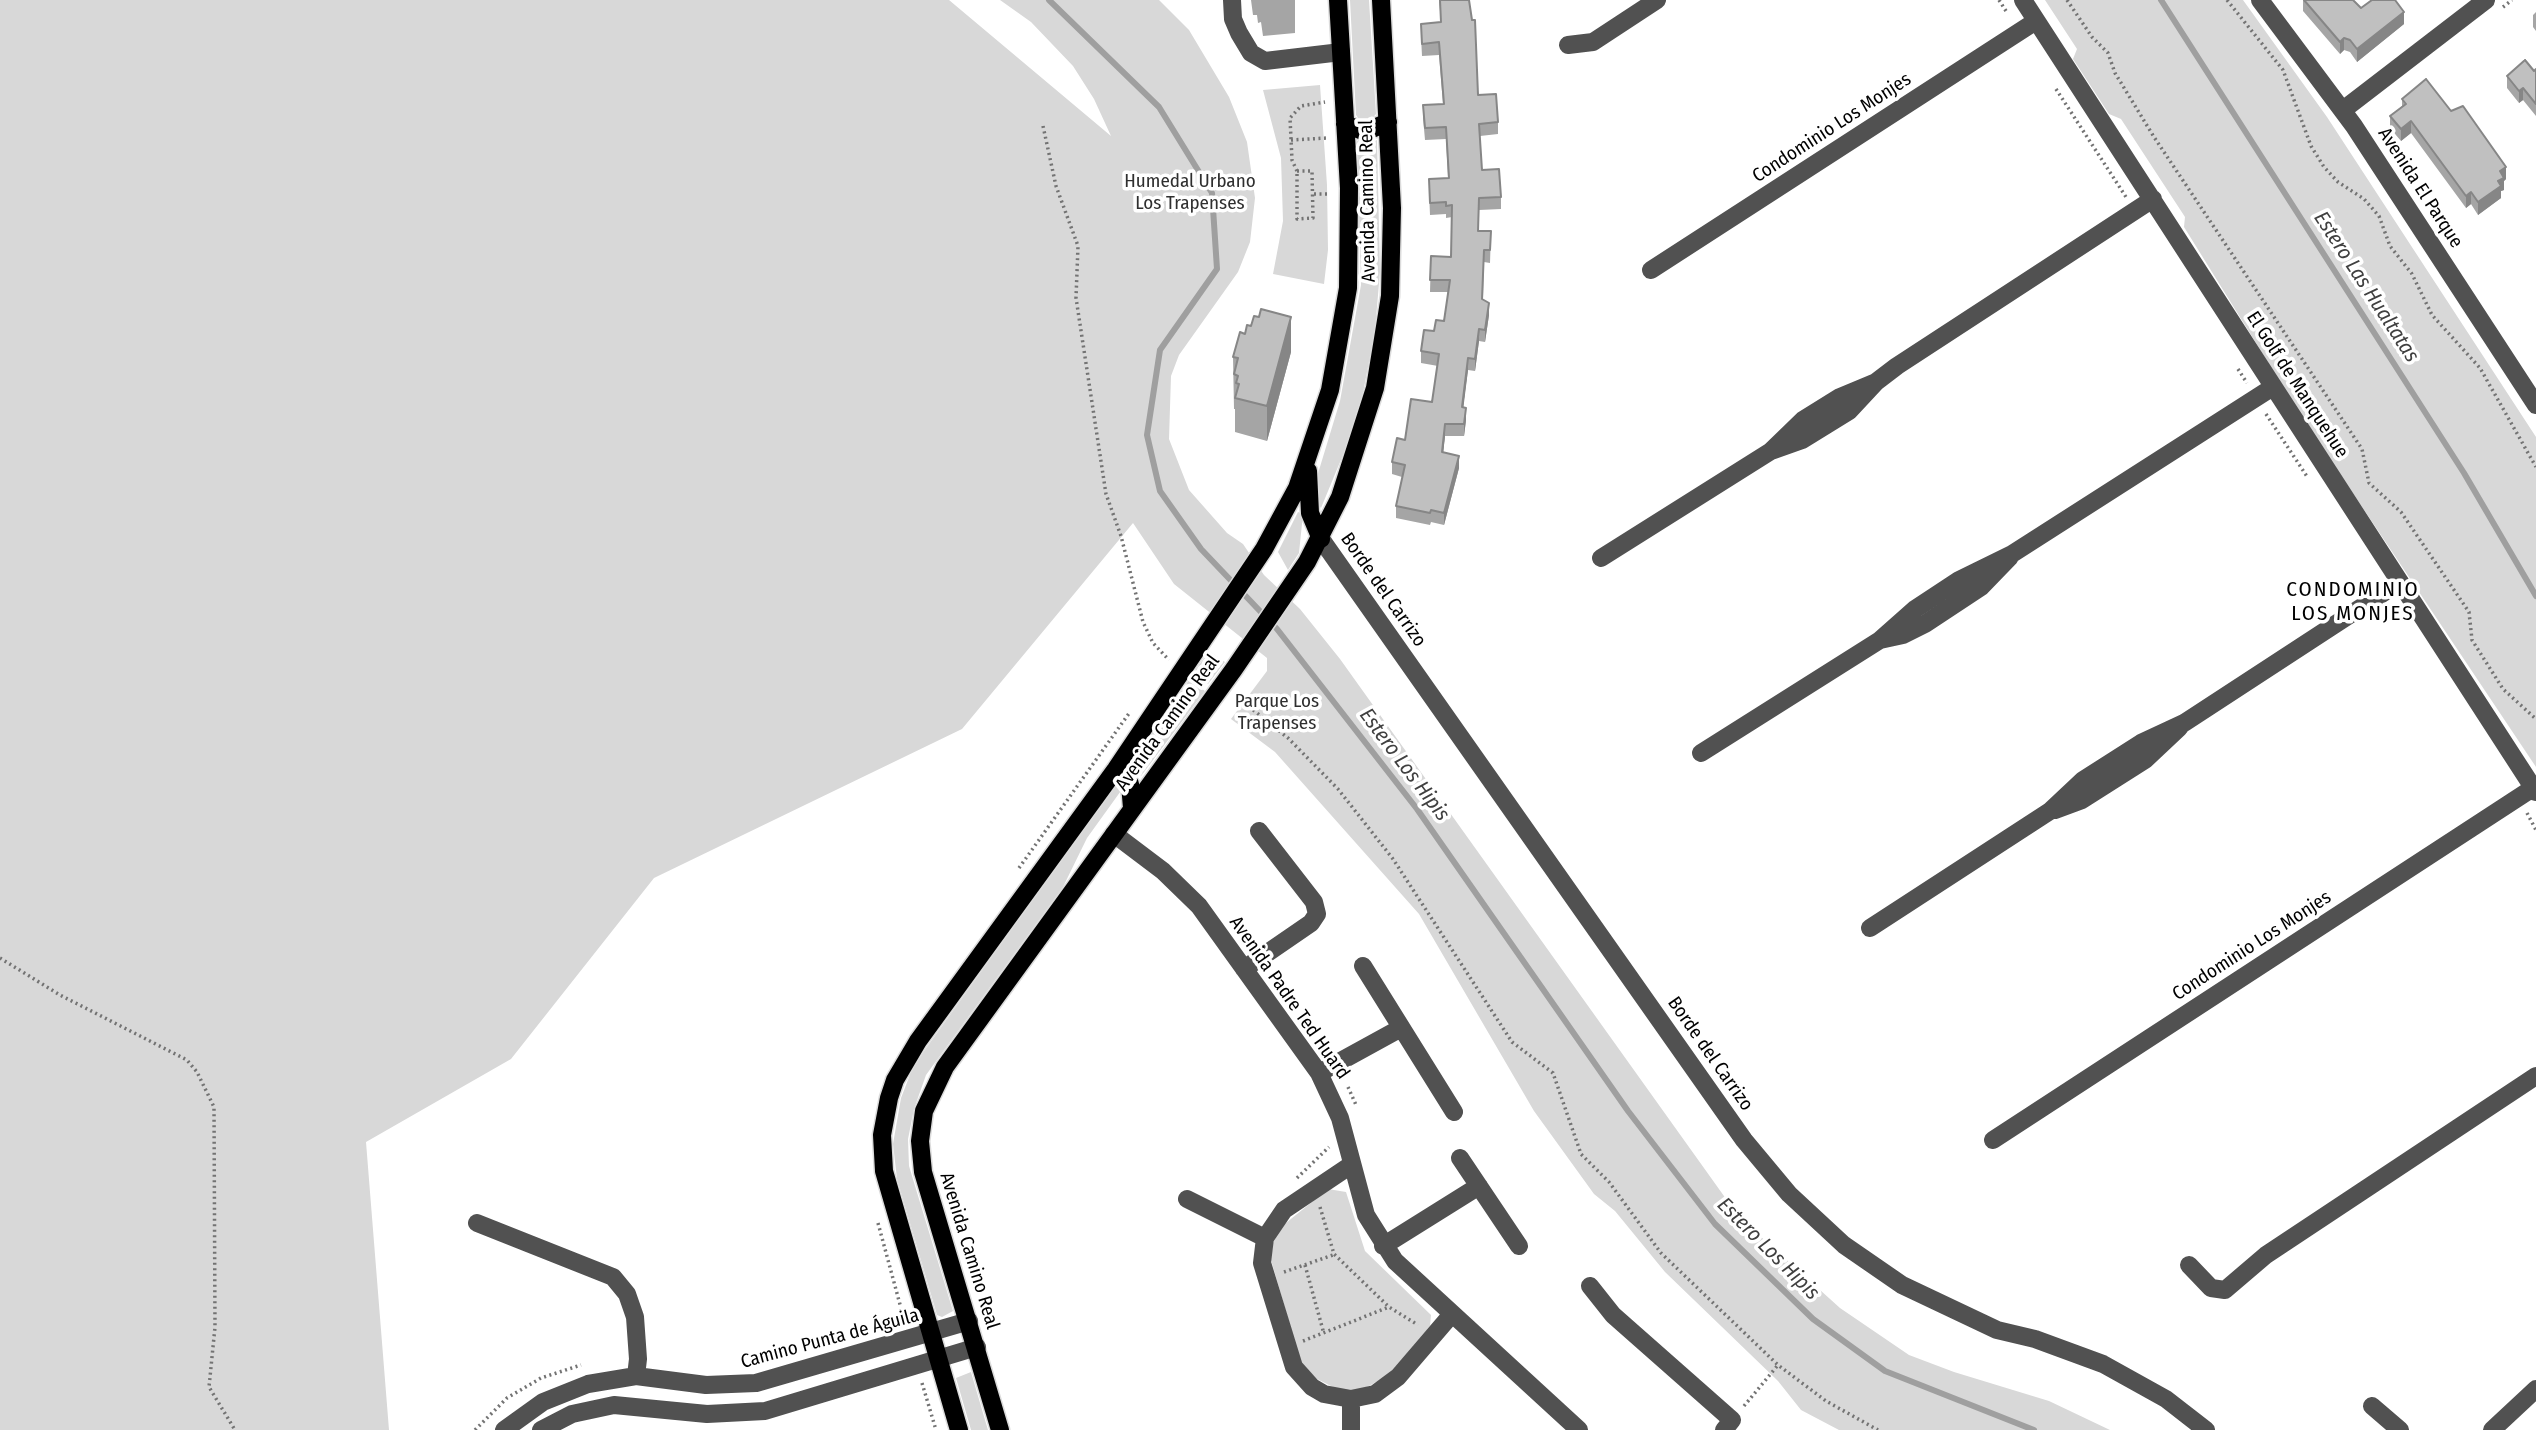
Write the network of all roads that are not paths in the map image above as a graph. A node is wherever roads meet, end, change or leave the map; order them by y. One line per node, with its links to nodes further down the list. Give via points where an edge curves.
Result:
1 (1232, 0): 10 (street, via 1239,33 1251,54 1265,61)
2 (1338, 0): 10 (main road, Avenida Camino Real)
3 (1381, 0): 12 (main road, Avenida Camino Real)
4 (1657, 0): 9 (street, via 1593,42)
5 (2023, 0): 8 (street, El Golf de Manquehue)
6 (2260, 0): 11 (street, Avenida El Parque)
7 (2489, 8): 11 (street)
8 (2036, 20): 14 (street, El Golf de Manquehue); 15 (street, Condominio Los Monjes)
9 (1568, 45)
10 (1340, 52): 13 (main road, Avenida Camino Real)
11 (2343, 110): 17 (street, Avenida El Parque)
12 (1388, 122): 13 (main road, via 1365,132); 19 (main road, Avenida Camino Real, via 1392,263 1382,358 1356,455)
13 (1345, 124): 18 (main road, Avenida Camino Real, via 1350,221 1347,299 1330,390)
14 (2153, 200): 16 (street, El Golf de Manquehue); 20 (street, via 1876,382 1849,411 1802,440 1771,451)
15 (1651, 270)
16 (2273, 387): 21 (street, El Golf de Manquehue); 22 (street, via 2012,554 1959,580 1915,609 1880,640)
17 (2536, 405)
18 (1308, 460): 19 (main road, via 1310,513); 23 (main road, Avenida Camino Real, via 1264,549)
19 (1321, 539): 25 (main road, Avenida Camino Real, via 1234,669); 63 (street, Borde del Carrizo, via 1744,1140 1789,1194 1844,1245 1902,1285 1997,1330 2103,1364 2166,1399)
20 (1601, 558)
21 (2400, 582): 24 (street, El Golf de Manquehue); 28 (street, via 2184,723 2158,750 2124,774 2082,800 2050,811)
22 (1701, 753)
23 (1116, 769): 25 (main road, via 1130,783); 48 (main road, Avenida Camino Real, via 918,1041 889,1098 882,1135 884,1171)
24 (2535, 790): 35 (street, Condominio Los Monjes)
25 (1132, 808): 27 (main road, Avenida Camino Real)
26 (1259, 831): 30 (street, via 1314,902 1317,915)
27 (1114, 834): 30 (street, Avenida Padre Ted Huard, via 1188,895); 47 (main road, Avenida Camino Real, via 945,1067 924,1111 920,1141 923,1172)
28 (1870, 928)
29 (1363, 966): 31 (street)
30 (1244, 968): 32 (street, Avenida Padre Ted Huard)
31 (1401, 1028): 32 (street); 34 (street)
32 (1326, 1069): 37 (street, Avenida Padre Ted Huard)
33 (2536, 1076): 44 (street, via 2266,1255 2225,1290 2211,1288)
34 (1454, 1112)
35 (1993, 1140)
36 (1460, 1158): 38 (street)
37 (1351, 1165): 41 (street, via 1276,1218); 42 (street, Avenida Padre Ted Huard, via 1366,1215)
38 (1479, 1186): 42 (street); 43 (street)
39 (1187, 1199): 41 (street)
40 (477, 1223): 51 (street, via 613,1277 627,1294 635,1317)
41 (1265, 1238): 53 (street, via 1262,1263 1294,1367 1312,1387)
42 (1383, 1246): 46 (street, Avenida Padre Ted Huard)
43 (1519, 1246)
44 (2189, 1265)
45 (1590, 1286): 56 (street, via 1612,1315)
46 (1451, 1314): 53 (street, via 1383,1390); 62 (street, Avenida Padre Ted Huard)
47 (969, 1321): 48 (street, Camino Punta de Águila); 49 (main road, Avenida Camino Real)
48 (930, 1333): 50 (main road, Avenida Camino Real); 51 (street, Camino Punta de Águila, via 756,1383 706,1385)
49 (976, 1347): 50 (street); 60 (main road, Avenida Camino Real)
50 (938, 1359): 55 (street, via 765,1411); 59 (main road, Avenida Camino Real)
51 (636, 1376): 57 (street, Camino Punta de Águila, via 565,1391)
52 (2536, 1389): 65 (street)
53 (1351, 1399): 61 (street)
54 (2372, 1406): 64 (street)
55 (708, 1422): 58 (street, via 614,1405 572,1414)
56 (1728, 1425)
57 (504, 1430)
58 (541, 1430)
59 (959, 1430)
60 (1000, 1430)
61 (1351, 1430)
62 (1579, 1430)
63 (2206, 1430)
64 (2400, 1430)
65 (2492, 1430)

